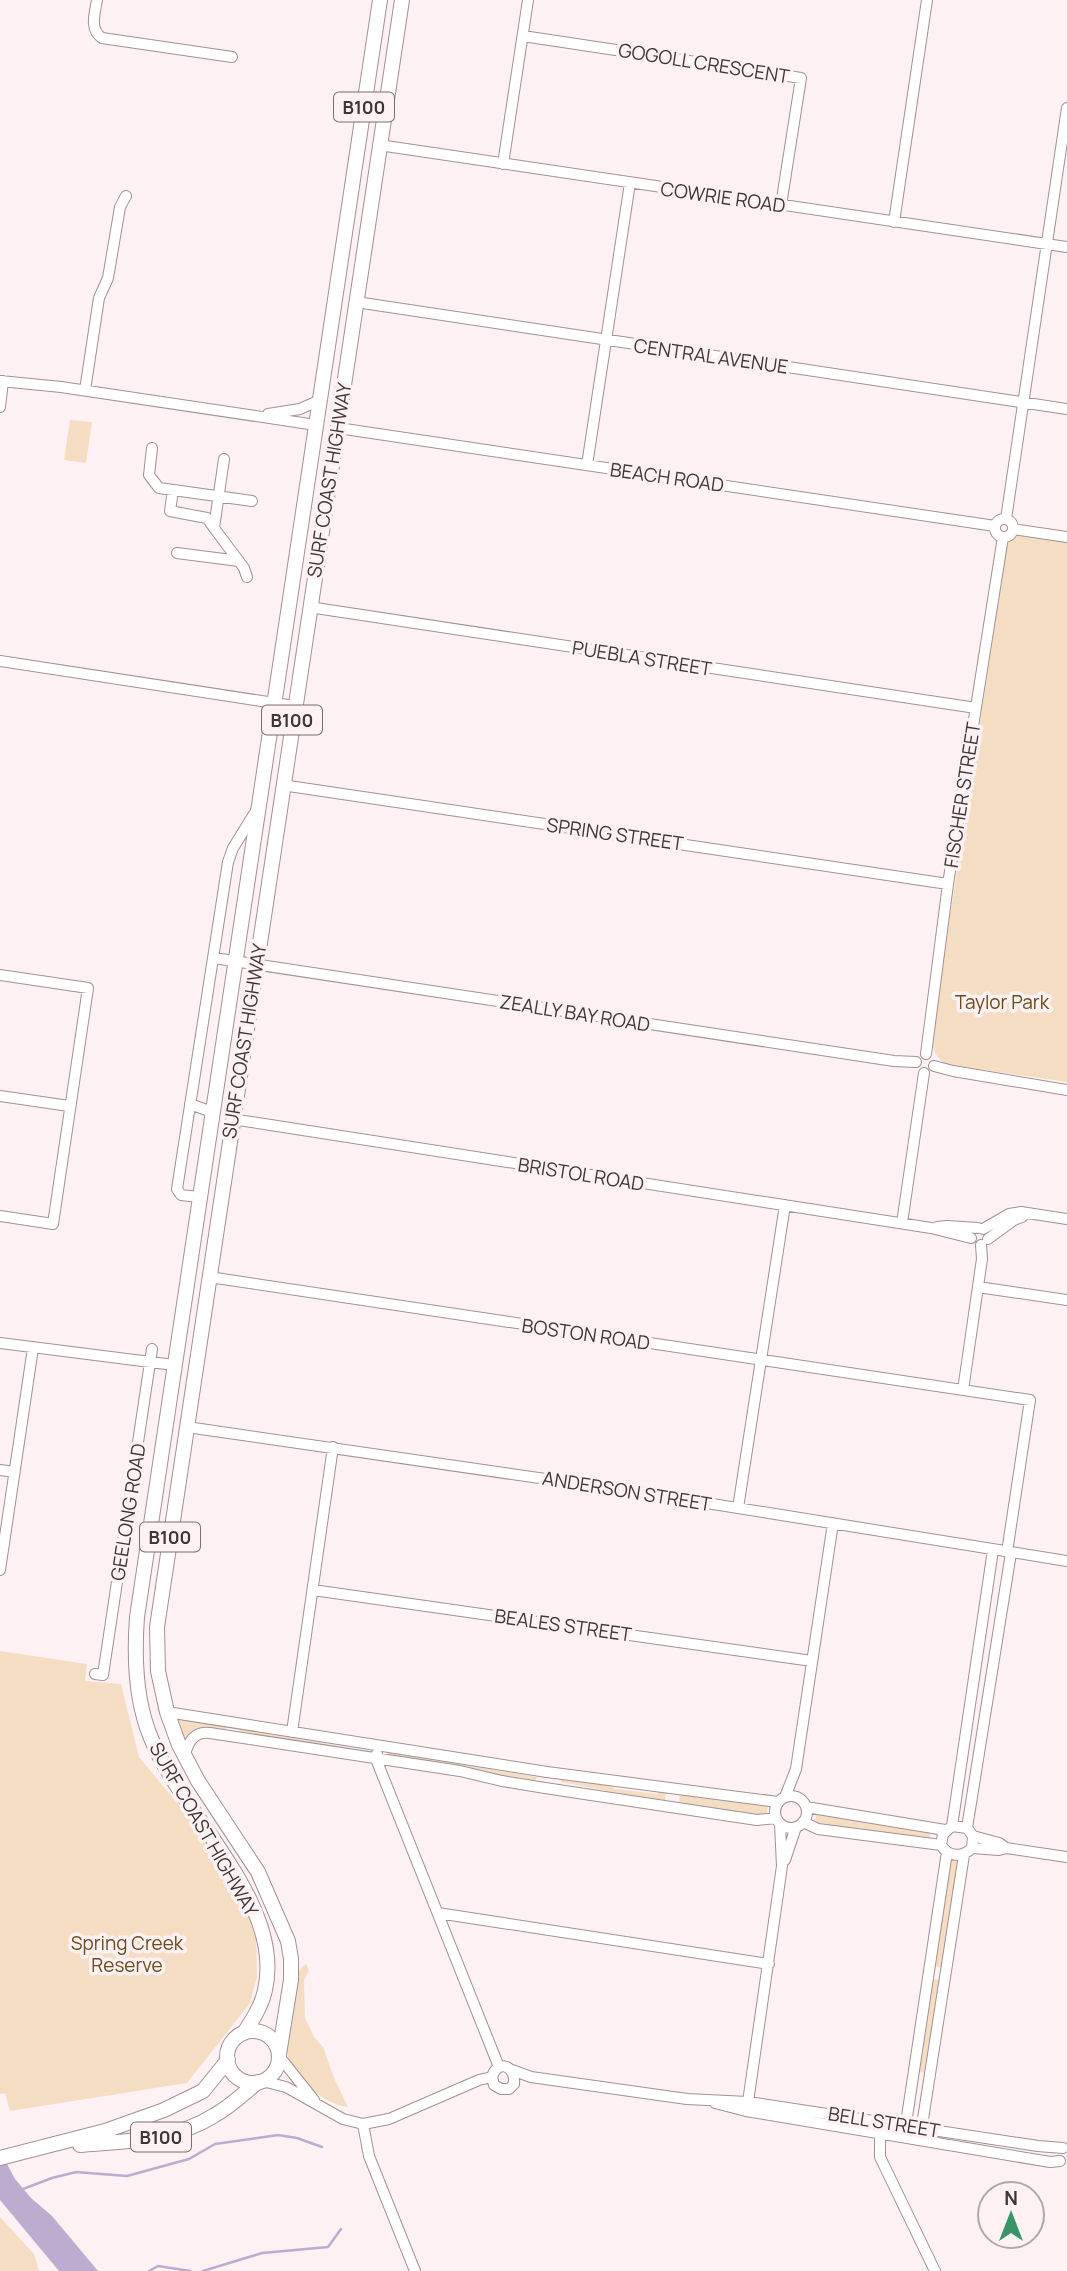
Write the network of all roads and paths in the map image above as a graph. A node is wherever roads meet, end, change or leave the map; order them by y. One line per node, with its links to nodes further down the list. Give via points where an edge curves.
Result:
1 (97, 0): 7 (street, via 94,25 102,38)
2 (380, 0): 21 (main road, SURF COAST HIGHWAY / B100)
3 (402, 0): 9 (main road, SURF COAST HIGHWAY / B100)
4 (528, 0): 6 (street)
5 (927, 0): 14 (street)
6 (523, 36): 10 (street); 13 (street, GOGOLL CRESCENT, via 801,78)
7 (232, 57)
8 (1067, 108): 15 (street)
9 (379, 145): 10 (street, COWRIE ROAD); 17 (main road, SURF COAST HIGHWAY / B100)
10 (503, 164): 11 (street, COWRIE ROAD)
11 (629, 183): 13 (street, COWRIE ROAD); 18 (street)
12 (126, 196): 20 (street, via 120,207 108,278 99,298)
13 (781, 205): 14 (street, COWRIE ROAD)
14 (894, 222): 15 (street, COWRIE ROAD)
15 (1046, 244): 16 (street, COWRIE ROAD); 22 (street)
16 (1067, 247)
17 (356, 302): 18 (street, CENTRAL AVENUE); 27 (main road, SURF COAST HIGHWAY / B100)
18 (606, 340): 22 (street, CENTRAL AVENUE); 30 (street)
19 (2, 381): 20 (street); 23 (street)
20 (85, 390): 25 (street)
21 (320, 400): 25 (street, via 284,412); 26 (main road, SURF COAST HIGHWAY / B100)
22 (1023, 402): 24 (street, CENTRAL AVENUE); 34 (street)
23 (0, 407)
24 (1067, 409)
25 (241, 415): 26 (street)
26 (316, 425): 27 (main road); 45 (main road, SURF COAST HIGHWAY / B100)
27 (338, 428): 30 (street, BEACH ROAD); 43 (main road, SURF COAST HIGHWAY / B100)
28 (152, 448): 31 (street, via 149,475 159,488)
29 (224, 459): 32 (street)
30 (587, 466): 35 (street, BEACH ROAD)
31 (173, 490): 32 (street); 36 (street, via 170,511 206,518)
32 (219, 496): 33 (street); 36 (street)
33 (252, 501)
34 (1006, 519): 35 (street); 37 (street)
35 (996, 526): 38 (street)
36 (214, 528): 41 (street)
37 (1013, 529): 38 (street); 39 (street)
38 (1003, 537): 47 (street, FISCHER STREET)
39 (1067, 537)
40 (177, 553): 41 (street)
41 (239, 561): 42 (street)
42 (247, 577)
43 (309, 607): 46 (main road, SURF COAST HIGHWAY / B100); 47 (street, PUEBLA STREET)
44 (0, 661): 45 (street)
45 (275, 703): 46 (street); 49 (main road, SURF COAST HIGHWAY / B100)
46 (294, 706): 48 (main road, SURF COAST HIGHWAY / B100)
47 (976, 708): 50 (street, FISCHER STREET)
48 (282, 785): 50 (street, SPRING STREET); 53 (main road, SURF COAST HIGHWAY / B100)
49 (259, 806): 51 (street, via 228,862); 52 (main road, SURF COAST HIGHWAY / B100)
50 (948, 884): 55 (street, FISCHER STREET)
51 (214, 958): 52 (street); 60 (street)
52 (235, 961): 53 (street, ZEALLY BAY ROAD); 62 (main road, SURF COAST HIGHWAY / B100)
53 (255, 965): 56 (street, ZEALLY BAY ROAD); 63 (main road, SURF COAST HIGHWAY / B100)
54 (0, 975): 61 (street, via 88,988)
55 (926, 1054): 56 (street); 57 (street, via 933,1059)
56 (916, 1062): 57 (street, via 917,1068)
57 (929, 1069): 58 (street); 68 (street)
58 (1067, 1090)
59 (0, 1096): 61 (street)
60 (190, 1104): 62 (street); 64 (street, via 177,1189 181,1195)
61 (69, 1106): 66 (street, via 52,1224)
62 (212, 1112): 63 (main road); 64 (main road, SURF COAST HIGHWAY / B100)
63 (232, 1119): 65 (street, BRISTOL ROAD); 70 (main road, SURF COAST HIGHWAY / B100)
64 (199, 1198): 78 (main road, SURF COAST HIGHWAY / B100)
65 (785, 1205): 68 (street, BRISTOL ROAD); 76 (street)
66 (0, 1216)
67 (1067, 1219): 69 (street, via 1023,1216)
68 (902, 1223): 69 (street, BRISTOL ROAD)
69 (980, 1236): 71 (street)
70 (209, 1277): 76 (street, BOSTON ROAD); 79 (main road, SURF COAST HIGHWAY / B100)
71 (978, 1287): 72 (street); 80 (street)
72 (1067, 1300)
73 (0, 1343): 74 (street)
74 (33, 1348): 77 (street); 85 (street)
75 (152, 1349): 77 (street, GEELONG ROAD)
76 (761, 1360): 80 (street, BOSTON ROAD); 86 (street)
77 (150, 1363): 78 (street); 96 (street, GEELONG ROAD)
78 (174, 1365): 79 (main road); 81 (main road, SURF COAST HIGHWAY / B100)
79 (196, 1366): 82 (main road, SURF COAST HIGHWAY / B100)
80 (963, 1390): 89 (street, BOSTON ROAD, via 1030,1401)
81 (165, 1425): 82 (main road); 126 (main road, SURF COAST HIGHWAY / B100, via 137,1617 136,1676 144,1718 165,1768 244,1888 264,1935 266,1986)
82 (187, 1427): 83 (street, ANDERSON STREET); 99 (main road, SURF COAST HIGHWAY / B100, via 157,1627 158,1671)
83 (333, 1447): 86 (street, ANDERSON STREET); 92 (street)
84 (0, 1470): 85 (street)
85 (14, 1472): 91 (street)
86 (738, 1508): 87 (street, ANDERSON STREET)
87 (833, 1522): 88 (street, ANDERSON STREET); 95 (street)
88 (993, 1549): 89 (street, ANDERSON STREET); 93 (street)
89 (1009, 1552): 90 (street, ANDERSON STREET); 94 (street)
90 (1067, 1561)
91 (0, 1570)
92 (313, 1590): 95 (street, BEALES STREET); 101 (street)
93 (984, 1604): 94 (street); 97 (street)
94 (1002, 1607): 98 (street)
95 (812, 1661): 106 (street)
96 (103, 1675)
97 (971, 1690): 98 (street); 115 (street)
98 (990, 1694): 116 (street)
99 (167, 1712): 100 (street); 104 (main road, SURF COAST HIGHWAY / B100)
100 (233, 1723): 101 (street); 102 (street)
101 (292, 1732): 103 (street)
102 (233, 1736): 104 (street, via 203,1732 188,1745); 105 (street)
103 (378, 1746): 105 (street); 107 (street)
104 (184, 1757): 127 (main road, SURF COAST HIGHWAY / B100, via 258,1872 288,1941 291,1980)
105 (376, 1759): 108 (street); 122 (street)
106 (796, 1769): 110 (street); 111 (street)
107 (547, 1772): 108 (street); 109 (street)
108 (545, 1788): 112 (street)
109 (675, 1788): 110 (street); 112 (street)
110 (782, 1800): 111 (street, via 795,1797); 113 (street, via 775,1810)
111 (803, 1803): 114 (street, via 806,1818); 115 (street)
112 (672, 1807): 113 (street)
113 (778, 1821): 114 (street, via 788,1828); 121 (street)
114 (800, 1825): 118 (street); 121 (street)
115 (948, 1828): 116 (street); 118 (street)
116 (970, 1832): 117 (street); 119 (street)
117 (1006, 1848): 119 (street); 120 (street)
118 (944, 1849): 119 (street); 124 (street)
119 (968, 1852): 125 (street)
120 (1067, 1857)
121 (782, 1866): 123 (street)
122 (438, 1913): 123 (street); 130 (street)
123 (769, 1964): 136 (street)
124 (928, 1973): 125 (street); 132 (street)
125 (946, 1976): 134 (street)
126 (244, 2032): 127 (main road, via 267,2035); 128 (main road, B100, via 232,2043)
127 (279, 2055): 133 (main road, B100, via 274,2072); 137 (street)
128 (228, 2060): 133 (main road, via 238,2077); 144 (main road, B100, via 207,2087 190,2099 117,2128)
129 (512, 2070): 130 (street, BELL STREET); 131 (street, BELL STREET); 135 (street)
130 (495, 2072): 135 (street, via 497,2088); 138 (street, via 389,2119)
131 (531, 2077): 135 (street); 136 (street, BELL STREET)
132 (912, 2080): 134 (street); 140 (street)
133 (260, 2081): 137 (street, via 286,2087); 144 (main road, B100, via 219,2113 186,2130 137,2141)
134 (930, 2083): 139 (street)
135 (512, 2087)
136 (747, 2106): 140 (street, BELL STREET); 141 (street, BELL STREET)
137 (325, 2110): 138 (street)
138 (363, 2124): 147 (street, via 376,2176)
139 (922, 2128): 140 (street, BELL STREET); 142 (street); 143 (street, BELL STREET)
140 (905, 2131): 141 (street, BELL STREET); 142 (street, BELL STREET)
141 (880, 2133): 148 (street, via 880,2157)
142 (920, 2140): 146 (street, BELL STREET)
143 (1065, 2146): 146 (street, via 1059,2154)
144 (49, 2147): 145 (main road, B100)
145 (5, 2157)
146 (1063, 2164)
147 (415, 2271)
148 (935, 2271)

